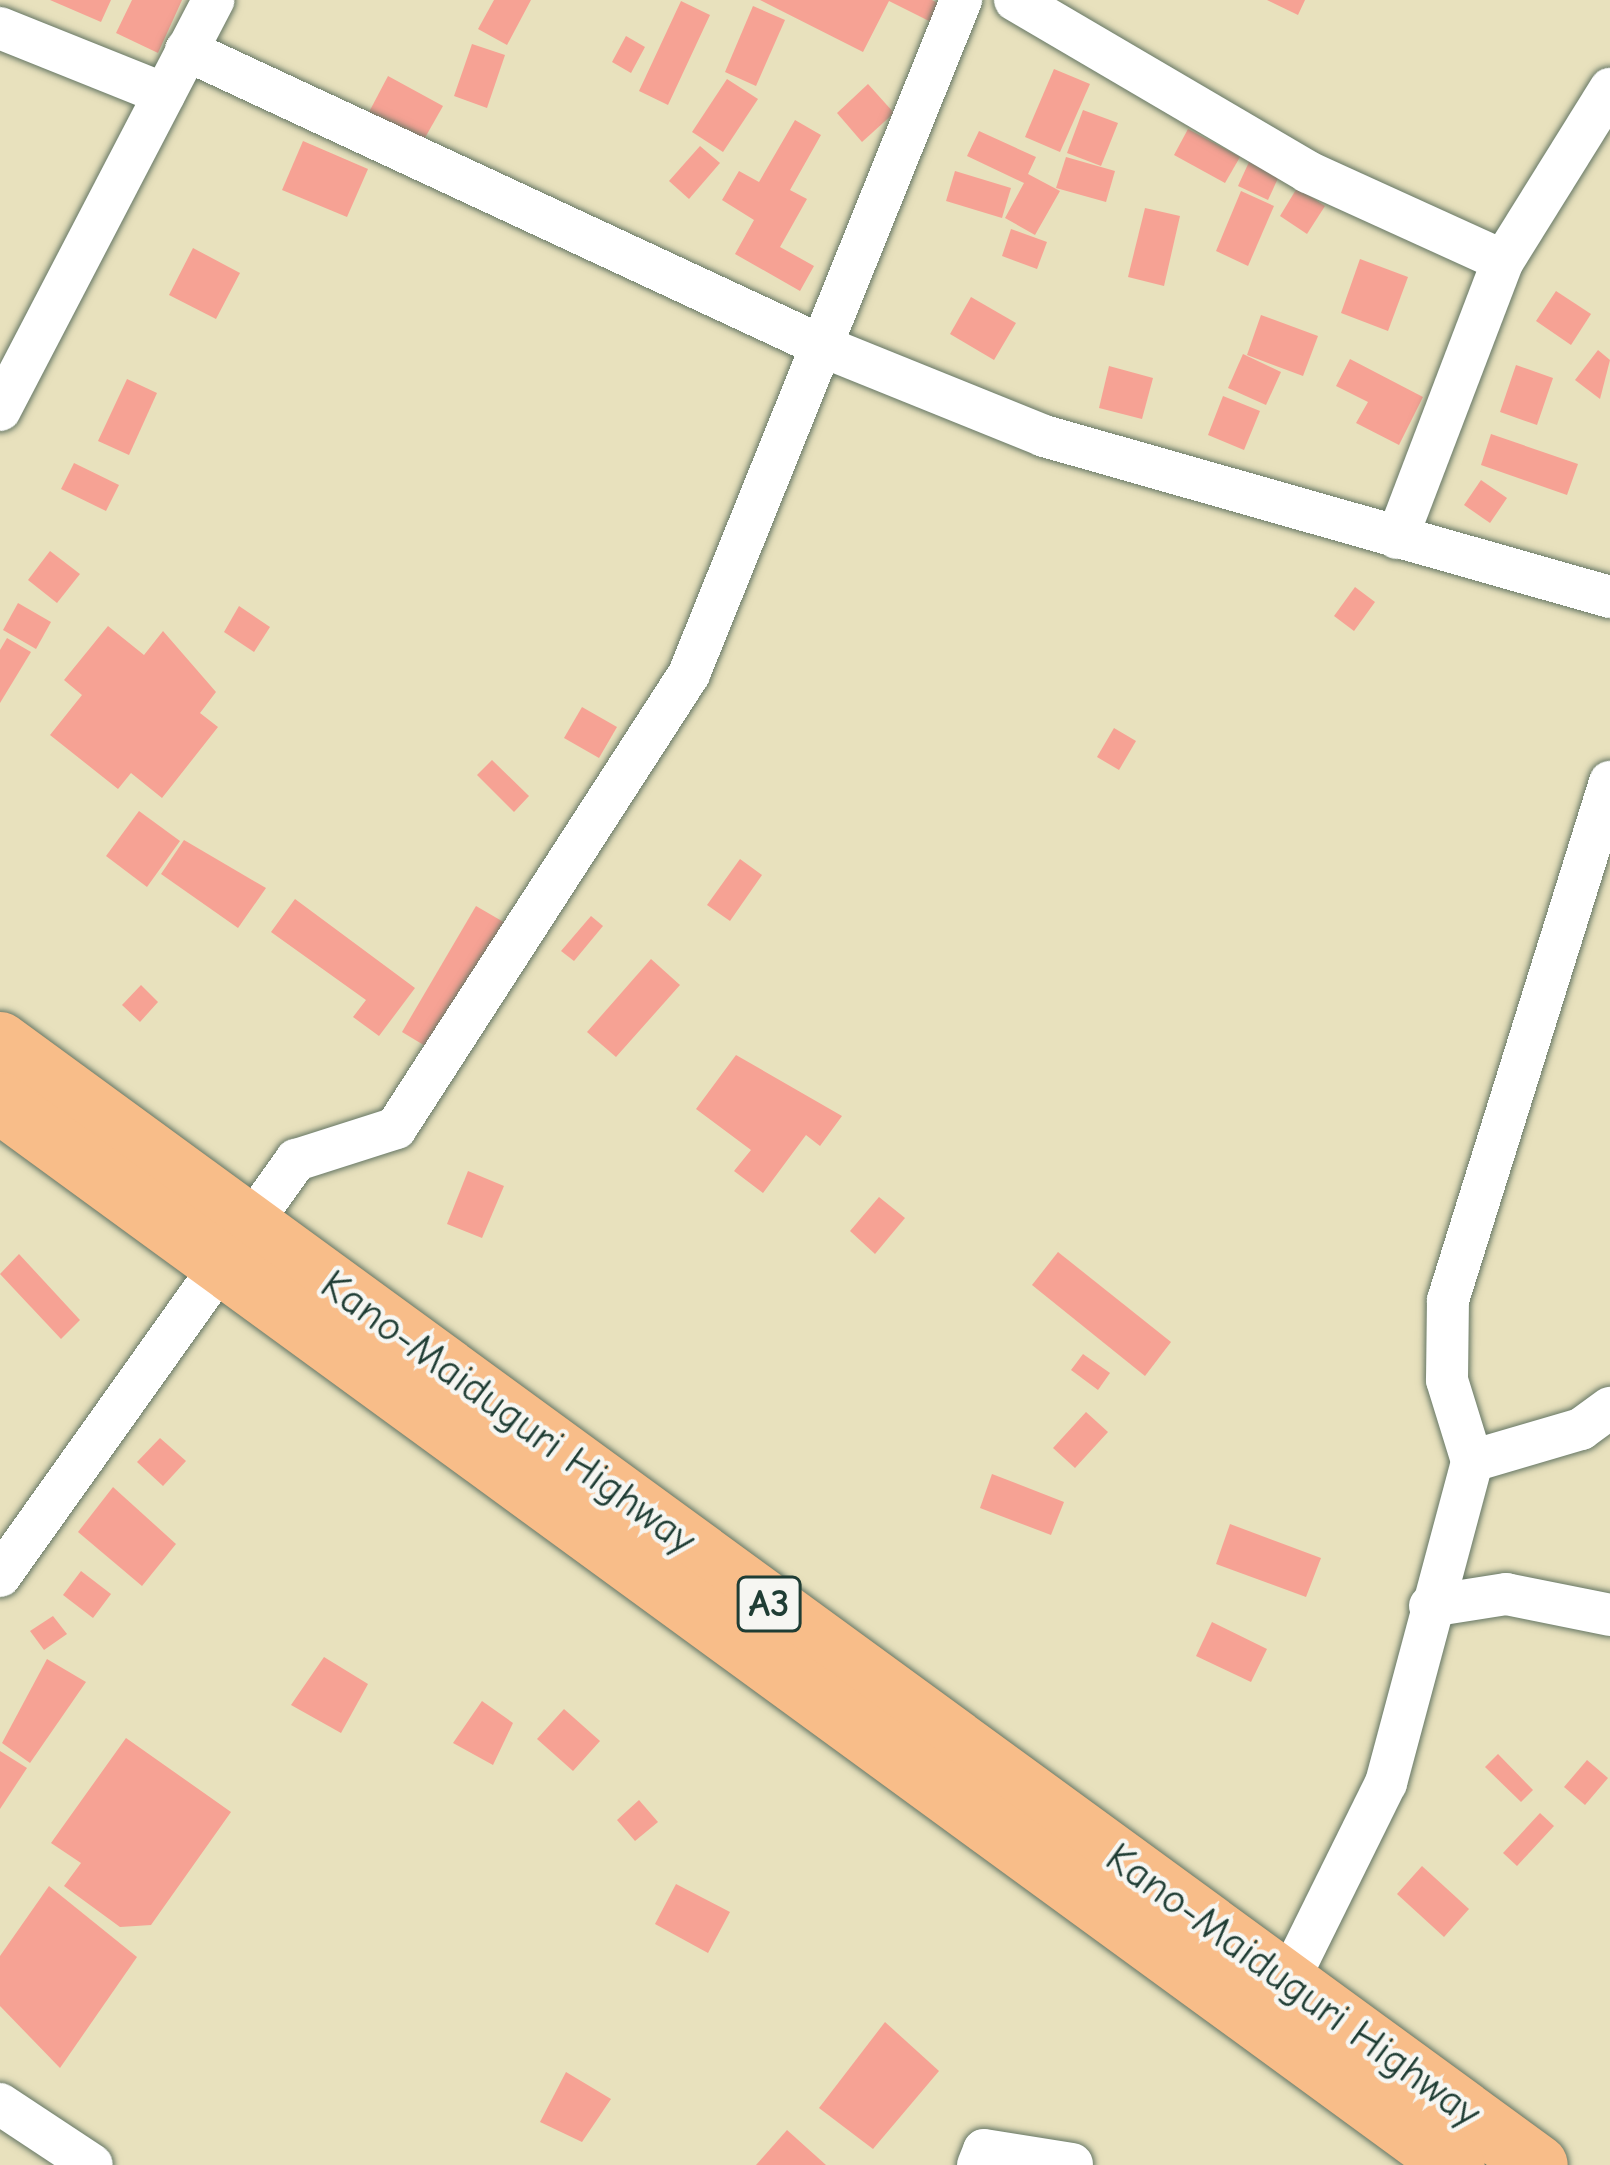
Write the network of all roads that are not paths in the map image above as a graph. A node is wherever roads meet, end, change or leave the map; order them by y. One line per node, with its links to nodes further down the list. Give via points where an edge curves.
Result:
1 (213, 0): 5 (street)
2 (961, 0): 9 (street)
3 (1016, 0): 8 (street, via 1308,172)
4 (0, 28): 7 (street)
5 (186, 50): 7 (street); 9 (street)
6 (1610, 89): 8 (street)
7 (164, 94): 10 (street)
8 (1502, 261): 11 (street)
9 (824, 346): 11 (street, via 1044,436); 16 (street, via 689,674 503,966 396,1127 296,1160)
10 (0, 410)
11 (1397, 538): 12 (street)
12 (1610, 597)
13 (1610, 782): 18 (street, via 1448,1300 1447,1380)
14 (0, 1042): 16 (highway, Kano-Maiduguri Highway / A3)
15 (0, 1103): 16 (highway, Kano-Maiduguri Highway / A3)
16 (240, 1248): 19 (street); 22 (highway, Kano-Maiduguri Highway / A3); 27 (highway, Kano-Maiduguri Highway / A3)
17 (1610, 1408): 18 (street, via 1581,1429)
18 (1472, 1461): 20 (street)
19 (0, 1576)
20 (1430, 1606): 21 (street, via 1506,1594); 22 (street, via 1386,1783)
21 (1610, 1615)
22 (1288, 1982): 28 (highway, Kano-Maiduguri Highway / A3)
23 (0, 2104): 25 (street)
24 (1072, 2164): 26 (street, via 984,2150)
25 (92, 2165)
26 (978, 2165)
27 (1455, 2165)
28 (1538, 2165)

